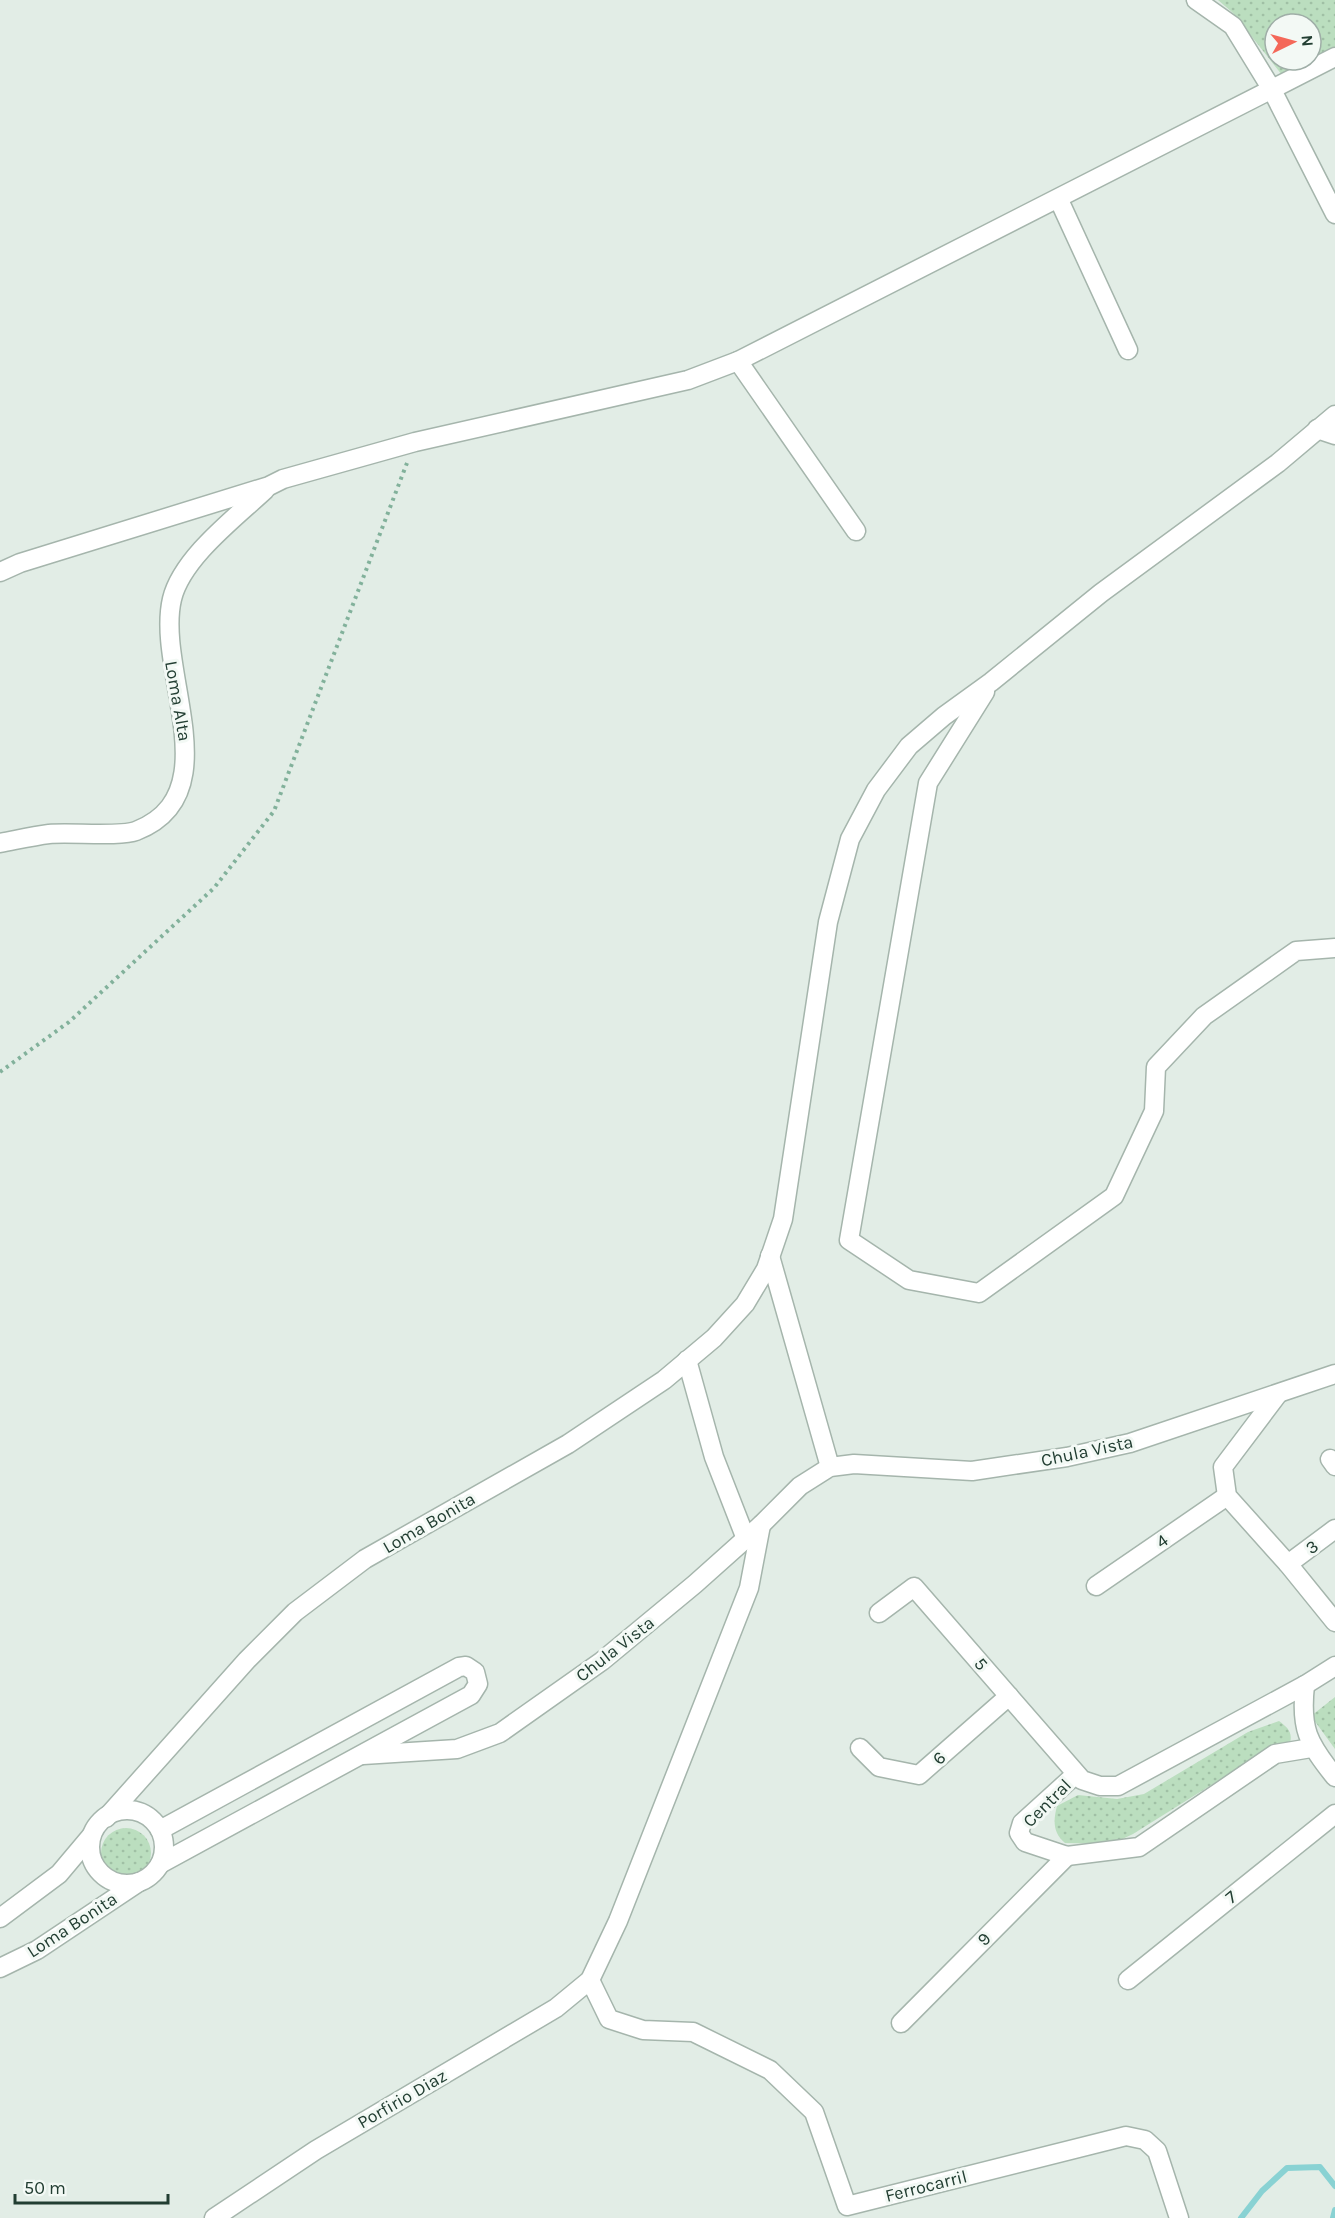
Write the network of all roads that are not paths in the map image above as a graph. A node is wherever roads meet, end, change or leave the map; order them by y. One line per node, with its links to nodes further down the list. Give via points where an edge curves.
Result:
1 (1196, 0): 3 (street, via 1233,26)
2 (1335, 57): 3 (street, Loma Alta)
3 (1271, 88): 4 (street, Loma Alta); 5 (street)
4 (1059, 200): 6 (street); 7 (street, Loma Alta)
5 (1335, 214)
6 (1128, 350)
7 (738, 361): 11 (street, Loma Alta, via 688,380 415,442); 12 (street)
8 (1335, 415): 9 (street, Loma Bonita)
9 (1317, 429): 10 (street); 14 (street, Loma Bonita)
10 (1335, 435)
11 (269, 486): 13 (street, Loma Alta); 15 (street, Loma Alta, via 195,556 172,598 169,645 187,751 179,793 162,814 134,831 50,834)
12 (856, 531)
13 (0, 572)
14 (991, 682): 16 (street, via 928,783 849,1240 909,1280 980,1293 1114,1196 1154,1111 1156,1067 1204,1016 1296,951); 17 (street, Loma Bonita, via 909,746 876,790 850,839 828,922 783,1219)
15 (0, 843)
16 (1335, 948)
17 (770, 1256): 18 (street, Loma Bonita, via 745,1304); 21 (street)
18 (687, 1360): 25 (street, via 714,1457); 39 (street, Loma Bonita, via 664,1380 568,1444 365,1559 295,1612)
19 (1335, 1374): 20 (street, Chula Vista)
20 (1278, 1394): 21 (street, Chula Vista, via 1130,1443 1067,1458 972,1471 854,1464); 22 (street, via 1223,1467)
21 (830, 1467): 23 (street, Chula Vista, via 800,1486)
22 (1227, 1496): 26 (street); 27 (street, 4)
23 (761, 1525): 25 (street, Chula Vista); 47 (street, via 749,1588 618,1921)
24 (1335, 1529): 26 (street, 3)
25 (746, 1539): 35 (street, Chula Vista, via 602,1661 500,1733 457,1749)
26 (1288, 1564): 29 (street)
27 (1096, 1586)
28 (879, 1613): 32 (street, 5, via 914,1587)
29 (1335, 1622)
30 (1335, 1666): 31 (street, Central)
31 (1305, 1685): 34 (street, via 1302,1709); 36 (street, Central, via 1118,1786 1091,1783)
32 (1009, 1696): 33 (street, 6, via 919,1775 879,1767); 36 (street, 5)
33 (860, 1748)
34 (1311, 1748): 37 (street); 42 (street, Central, via 1275,1754 1139,1847)
35 (363, 1755): 40 (street, via 471,1695 478,1684 475,1671 459,1666); 43 (street)
36 (1076, 1774): 42 (street, Central, via 1022,1823 1019,1833 1025,1842)
37 (1335, 1777)
38 (1335, 1814): 48 (street, 7)
39 (106, 1818): 40 (street, via 117,1813 136,1813 153,1821); 41 (street)
40 (160, 1830): 43 (street, via 164,1853)
41 (91, 1836): 44 (street, via 91,1860 97,1870 118,1882); 45 (street, via 59,1874)
42 (1067, 1856): 49 (street, 9)
43 (160, 1864): 44 (street)
44 (142, 1880): 46 (street, Loma Bonita, via 37,1950)
45 (0, 1918)
46 (0, 1968)
47 (590, 1980): 50 (street, Porfirio Diaz, via 556,2008 316,2150); 51 (street, Ferrocarril, via 609,2019 643,2030 693,2032 770,2070 814,2112 847,2206 1126,2136 1145,2140 1157,2151)
48 (1128, 1980)
49 (901, 2023)
50 (214, 2218)
51 (1179, 2218)

